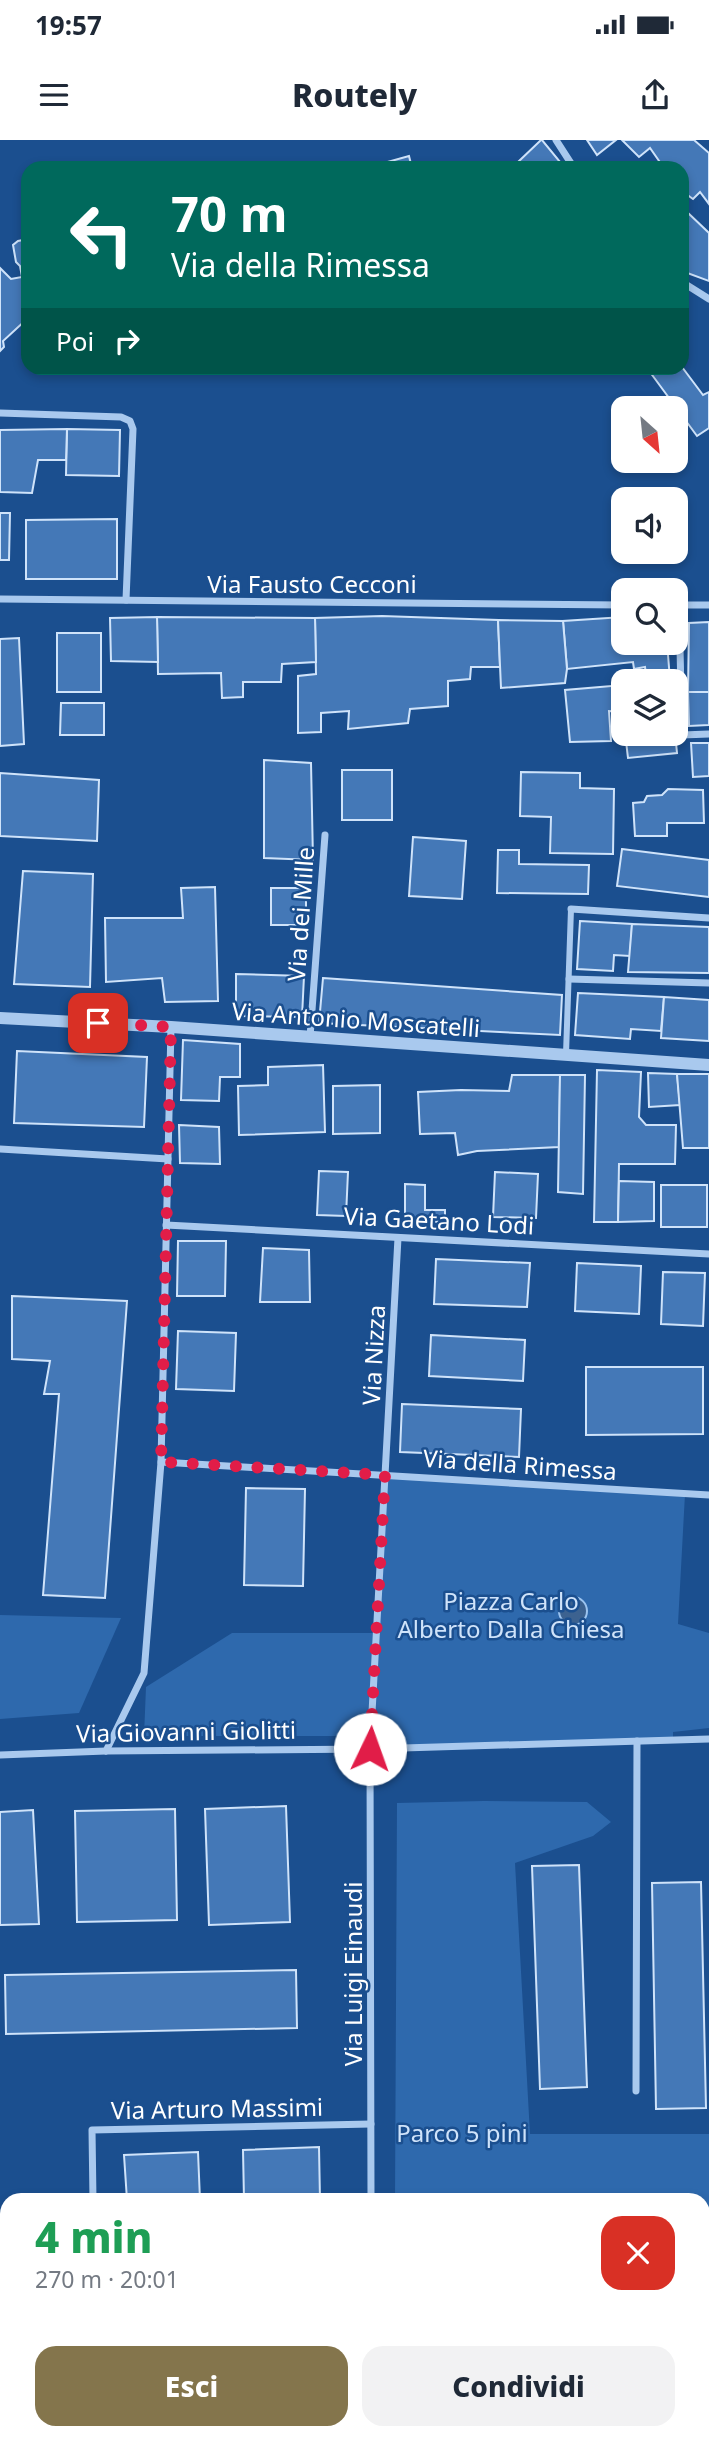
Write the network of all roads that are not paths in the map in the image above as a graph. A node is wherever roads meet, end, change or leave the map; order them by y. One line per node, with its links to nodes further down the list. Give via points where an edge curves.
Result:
1 (556, 140): 2 (street)
2 (570, 161)
3 (689, 286): 4 (street)
4 (709, 299)
5 (0, 413): 7 (street, via 130,421)
6 (0, 600): 7 (street, Via Fausto Cecconi)
7 (126, 600): 8 (street, Via Fausto Cecconi)
8 (611, 605)
9 (688, 605): 10 (street)
10 (709, 605)
11 (679, 655): 12 (street, via 682,735)
12 (709, 734)
13 (325, 835): 20 (street, Via dei Mille)
14 (571, 909): 15 (street); 16 (street)
15 (709, 918)
16 (569, 979): 17 (street); 21 (street)
17 (709, 983)
18 (0, 1018): 19 (street, Via Antonio Moscatelli)
19 (171, 1027): 20 (street, Via Antonio Moscatelli); 24 (street)
20 (310, 1037): 21 (street, Via Antonio Moscatelli)
21 (566, 1055): 22 (street, Via Antonio Moscatelli)
22 (709, 1065)
23 (0, 1149): 24 (street)
24 (168, 1159): 25 (street)
25 (166, 1225): 26 (street, Via Gaetano Lodi); 28 (street)
26 (398, 1238): 27 (street, Via Gaetano Lodi); 29 (street, Via Nizza)
27 (709, 1254)
28 (161, 1462): 29 (street, Via della Rimessa); 34 (street, via 144,1673)
29 (385, 1475): 30 (street, Via della Rimessa); 33 (street)
30 (709, 1495)
31 (709, 1739): 32 (street, Via Giovanni Giolitti)
32 (637, 1741): 33 (street, Via Giovanni Giolitti); 36 (street)
33 (370, 1749): 34 (street, Via Giovanni Giolitti); 37 (street, Via Luigi Einaudi)
34 (106, 1751): 35 (street, Via Giovanni Giolitti)
35 (0, 1755)
36 (636, 2091)
37 (371, 2124): 38 (street, Via Arturo Massimi, via 92,2130); 39 (street, Via Luigi Einaudi)
38 (93, 2193)
39 (372, 2193)

